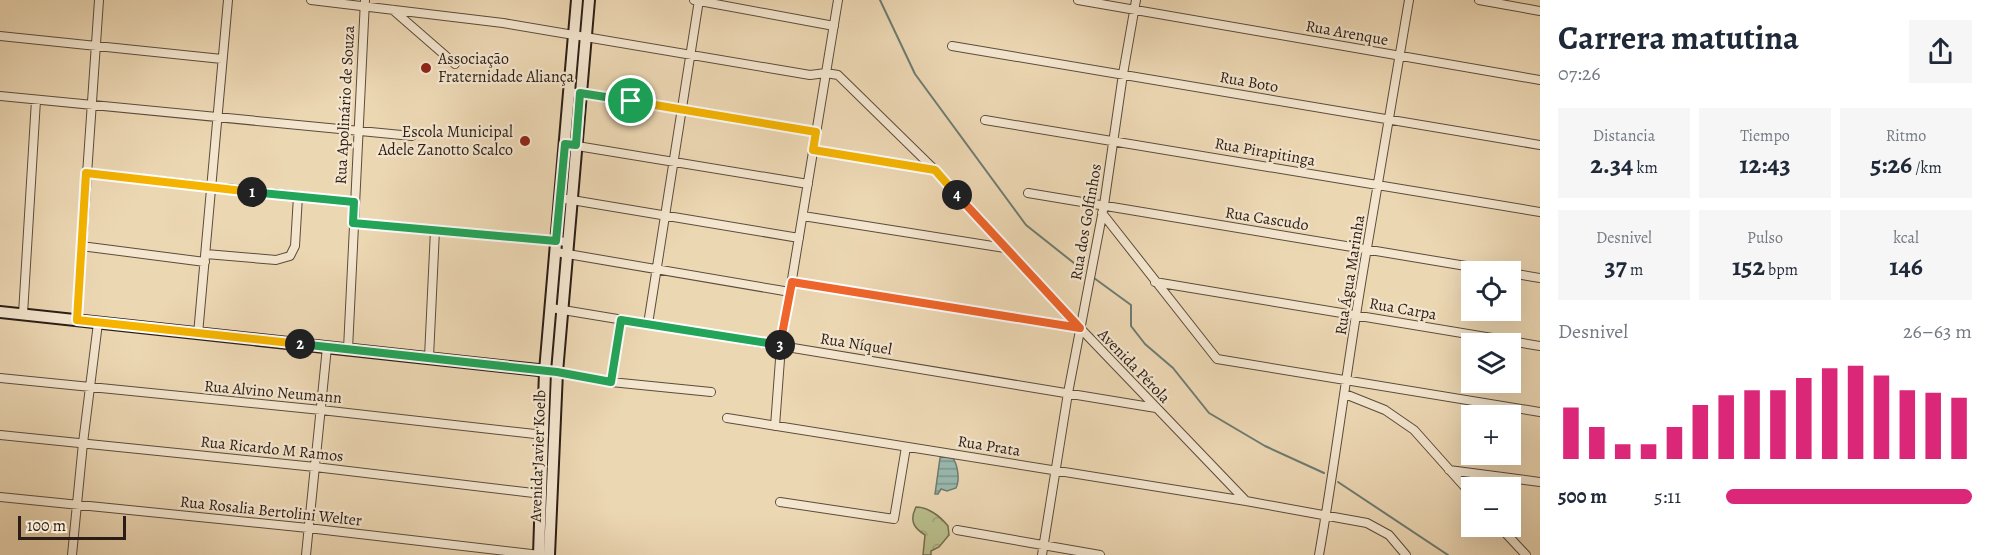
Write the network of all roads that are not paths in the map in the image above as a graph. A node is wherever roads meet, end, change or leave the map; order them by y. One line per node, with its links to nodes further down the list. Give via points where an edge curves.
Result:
1 (99, 0): 20 (street)
2 (228, 0): 24 (street)
3 (311, 0): 12 (street)
4 (577, 0): 17 (street, Avenida Javier Koelb)
5 (589, 0): 19 (street, Avenida Javier Koelb)
6 (697, 0): 16 (street); 23 (street)
7 (838, 0): 16 (street)
8 (1078, 0): 13 (street, Rua Arenque)
9 (1136, 0): 13 (street, Rua dos Golfinhos)
10 (1409, 0): 22 (street, Rua Água Marinha)
11 (1479, 0): 15 (street)
12 (365, 3): 14 (street); 37 (street, Rua Apolinário de Souza)
13 (1134, 9): 22 (street, Rua Arenque); 27 (street, Rua dos Golfinhos)
14 (393, 10): 17 (street); 25 (street)
15 (1540, 12)
16 (834, 26): 26 (street)
17 (574, 34): 19 (street); 29 (street, Avenida Javier Koelb)
18 (0, 36): 20 (street)
19 (586, 37): 23 (street); 29 (street, Avenida Javier Koelb)
20 (95, 45): 24 (street); 32 (street)
21 (952, 46): 27 (street, Rua Boto)
22 (1400, 55): 28 (street, Rua Arenque); 36 (street, Rua Água Marinha)
23 (691, 56): 26 (street, via 810,75); 33 (street)
24 (222, 59): 34 (street)
25 (455, 64)
26 (826, 73): 38 (street); 45 (street, Avenida Pérola, via 838,75)
27 (1123, 74): 36 (street, Rua Boto); 40 (street, Rua dos Golfinhos)
28 (1540, 80)
29 (575, 93): 33 (street); 41 (street, Avenida Javier Koelb)
30 (0, 96): 31 (street)
31 (36, 100): 32 (street); 75 (street)
32 (91, 105): 34 (street); 46 (street)
33 (682, 108): 38 (street); 44 (street)
34 (217, 118): 37 (street); 49 (street)
35 (985, 120): 40 (street, Rua Pirapitinga)
36 (1389, 120): 42 (street, Rua Boto); 48 (street, Rua Água Marinha)
37 (357, 130): 39 (street); 53 (street, Rua Apolinário de Souza)
38 (816, 132): 43 (street)
39 (412, 136)
40 (1113, 140): 48 (street, Rua Pirapitinga); 54 (street, Rua dos Golfinhos)
41 (570, 144): 44 (street); 52 (street, Avenida Javier Koelb)
42 (1540, 145)
43 (813, 150): 45 (street); 47 (street)
44 (674, 162): 47 (street); 56 (street)
45 (935, 170): 63 (street, Avenida Pérola)
46 (86, 173): 49 (street); 61 (street)
47 (808, 184): 57 (street)
48 (1379, 185): 55 (street, Rua Pirapitinga); 64 (street, Rua Água Marinha)
49 (212, 188): 51 (street); 65 (street)
50 (1028, 193): 54 (street, Rua Cascudo)
51 (298, 196): 53 (street); 65 (street, via 296,246 290,256 276,260)
52 (566, 199): 56 (street); 62 (street, Avenida Javier Koelb)
53 (354, 202): 58 (street, Rua Apolinário de Souza)
54 (1103, 209): 64 (street, Rua Cascudo); 71 (street); 81 (street, Rua dos Golfinhos)
55 (1540, 212)
56 (665, 216): 60 (street); 67 (street)
57 (802, 216): 60 (street); 63 (street)
58 (353, 223): 59 (street); 86 (street, Rua Apolinário de Souza)
59 (435, 230): 62 (street); 87 (street)
60 (799, 238): 70 (street)
61 (81, 246): 65 (street); 77 (street)
62 (562, 247): 67 (street); 73 (street, Avenida Javier Koelb)
63 (1005, 248): 81 (street, Avenida Pérola)
64 (1366, 249): 66 (street, Rua Cascudo); 76 (street, Rua Água Marinha)
65 (205, 258): 82 (street)
66 (1461, 265)
67 (657, 269): 72 (street); 80 (street)
68 (1521, 275): 69 (street)
69 (1540, 278)
70 (792, 282): 72 (street); 81 (street)
71 (1155, 282): 76 (street, Rua Carpa); 90 (street, via 1217,359)
72 (790, 292): 83 (street)
73 (556, 309): 78 (street, Rua Níquel); 88 (street, Avenida Javier Koelb)
74 (0, 312): 75 (street)
75 (23, 314): 77 (street)
76 (1357, 315): 84 (street, Rua Carpa); 90 (street, Rua Água Marinha)
77 (77, 320): 79 (street)
78 (621, 320): 80 (street, Rua Níquel); 91 (street)
79 (98, 323): 82 (street); 92 (street)
80 (648, 324): 83 (street, Rua Níquel)
81 (1080, 328): 94 (street, Rua dos Golfinhos); 96 (street, Avenida Pérola)
82 (198, 334): 85 (street)
83 (781, 346): 94 (street, Rua Níquel); 100 (street)
84 (1540, 346)
85 (327, 347): 86 (street); 97 (street)
86 (348, 349): 87 (street)
87 (429, 357): 88 (street)
88 (551, 372): 91 (street); 102 (street, Avenida Javier Koelb); 123 (street, Avenida Javier Koelb)
89 (0, 378): 92 (street, Rua Alvino Neumann)
90 (1347, 381): 95 (street, Rua Água Marinha); 98 (street)
91 (611, 382): 93 (street)
92 (89, 388): 97 (street, Rua Alvino Neumann); 103 (street)
93 (711, 392)
94 (1068, 393): 96 (street, Rua Níquel); 106 (street, Rua dos Golfinhos)
95 (1345, 394): 107 (street, via 1385,410 1414,430); 115 (street, Rua Água Marinha)
96 (1157, 408): 112 (street, Avenida Pérola)
97 (321, 410): 102 (street, Rua Alvino Neumann); 105 (street)
98 (1540, 412)
99 (727, 418): 100 (street, Rua Prata)
100 (775, 426): 104 (street, Rua Prata)
101 (0, 435): 103 (street, Rua Ricardo M Ramos)
102 (544, 435): 110 (street, Avenida Javier Koelb)
103 (83, 443): 105 (street, Rua Ricardo M Ramos); 114 (street)
104 (906, 447): 106 (street, Rua Prata); 113 (street, via 894,519)
105 (315, 467): 110 (street, Rua Ricardo M Ramos); 116 (street)
106 (1056, 470): 112 (street, Rua Prata); 119 (street, Rua dos Golfinhos)
107 (1449, 470): 108 (street); 109 (street)
108 (1540, 482)
109 (1461, 483)
110 (542, 494): 122 (street, Avenida Javier Koelb)
111 (0, 497): 114 (street, Rua Rosalia Bertolini Welter)
112 (1246, 501): 115 (street, Rua Prata)
113 (780, 502)
114 (76, 506): 116 (street, Rua Rosalia Bertolini Welter); 120 (street)
115 (1326, 515): 126 (street, Rua Água Marinha); 127 (street, Rua Prata, via 1366,523 1389,535)
116 (309, 528): 121 (street); 122 (street, Rua Rosalia Bertolini Welter)
117 (957, 530): 119 (street)
118 (1509, 537): 128 (street)
119 (1044, 545): 124 (street, Rua dos Golfinhos); 125 (street)
120 (72, 555)
121 (306, 555)
122 (540, 555)
123 (549, 555)
124 (1042, 555)
125 (1101, 555)
126 (1319, 555)
127 (1406, 555)
128 (1526, 555)

